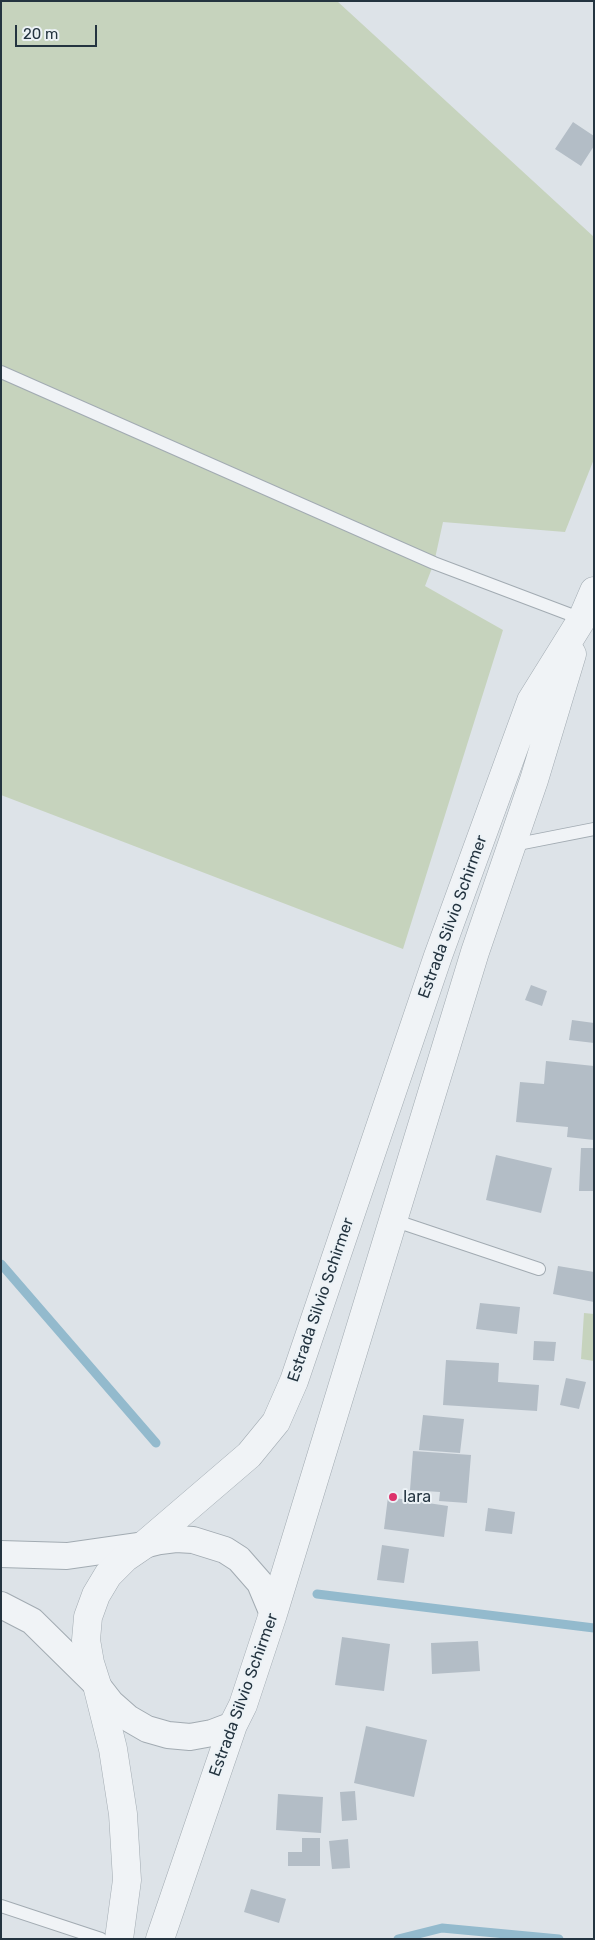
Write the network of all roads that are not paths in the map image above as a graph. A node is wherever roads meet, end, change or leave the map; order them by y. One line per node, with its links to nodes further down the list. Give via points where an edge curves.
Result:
1 (1, 372): 3 (lane, via 434,563)
2 (594, 591): 3 (street, Estrada Silvio Schirmer)
3 (582, 619): 5 (street, Estrada Silvio Schirmer); 8 (street, Estrada Silvio Schirmer, via 531,701 438,956 294,1381 276,1422 249,1454)
4 (594, 828): 5 (lane)
5 (512, 845): 6 (street, Estrada Silvio Schirmer, via 475,952)
6 (393, 1220): 7 (lane); 11 (street, Estrada Silvio Schirmer)
7 (538, 1269)
8 (144, 1545): 9 (street, via 67,1556); 11 (street, via 185,1539 224,1550 244,1565 260,1584); 12 (street, Estrada Silvio Schirmer, via 108,1575 88,1617 86,1640)
9 (1, 1554)
10 (1, 1605): 12 (street, via 32,1621)
11 (273, 1614): 13 (street, Estrada Silvio Schirmer, via 243,1705)
12 (97, 1685): 13 (street, via 128,1718 147,1729 190,1737 212,1734); 16 (street, Estrada Silvio Schirmer, via 113,1749 123,1814 127,1880)
13 (233, 1725): 17 (street, Estrada Silvio Schirmer)
14 (1, 1906): 15 (lane)
15 (102, 1939)
16 (119, 1939)
17 (160, 1939)

